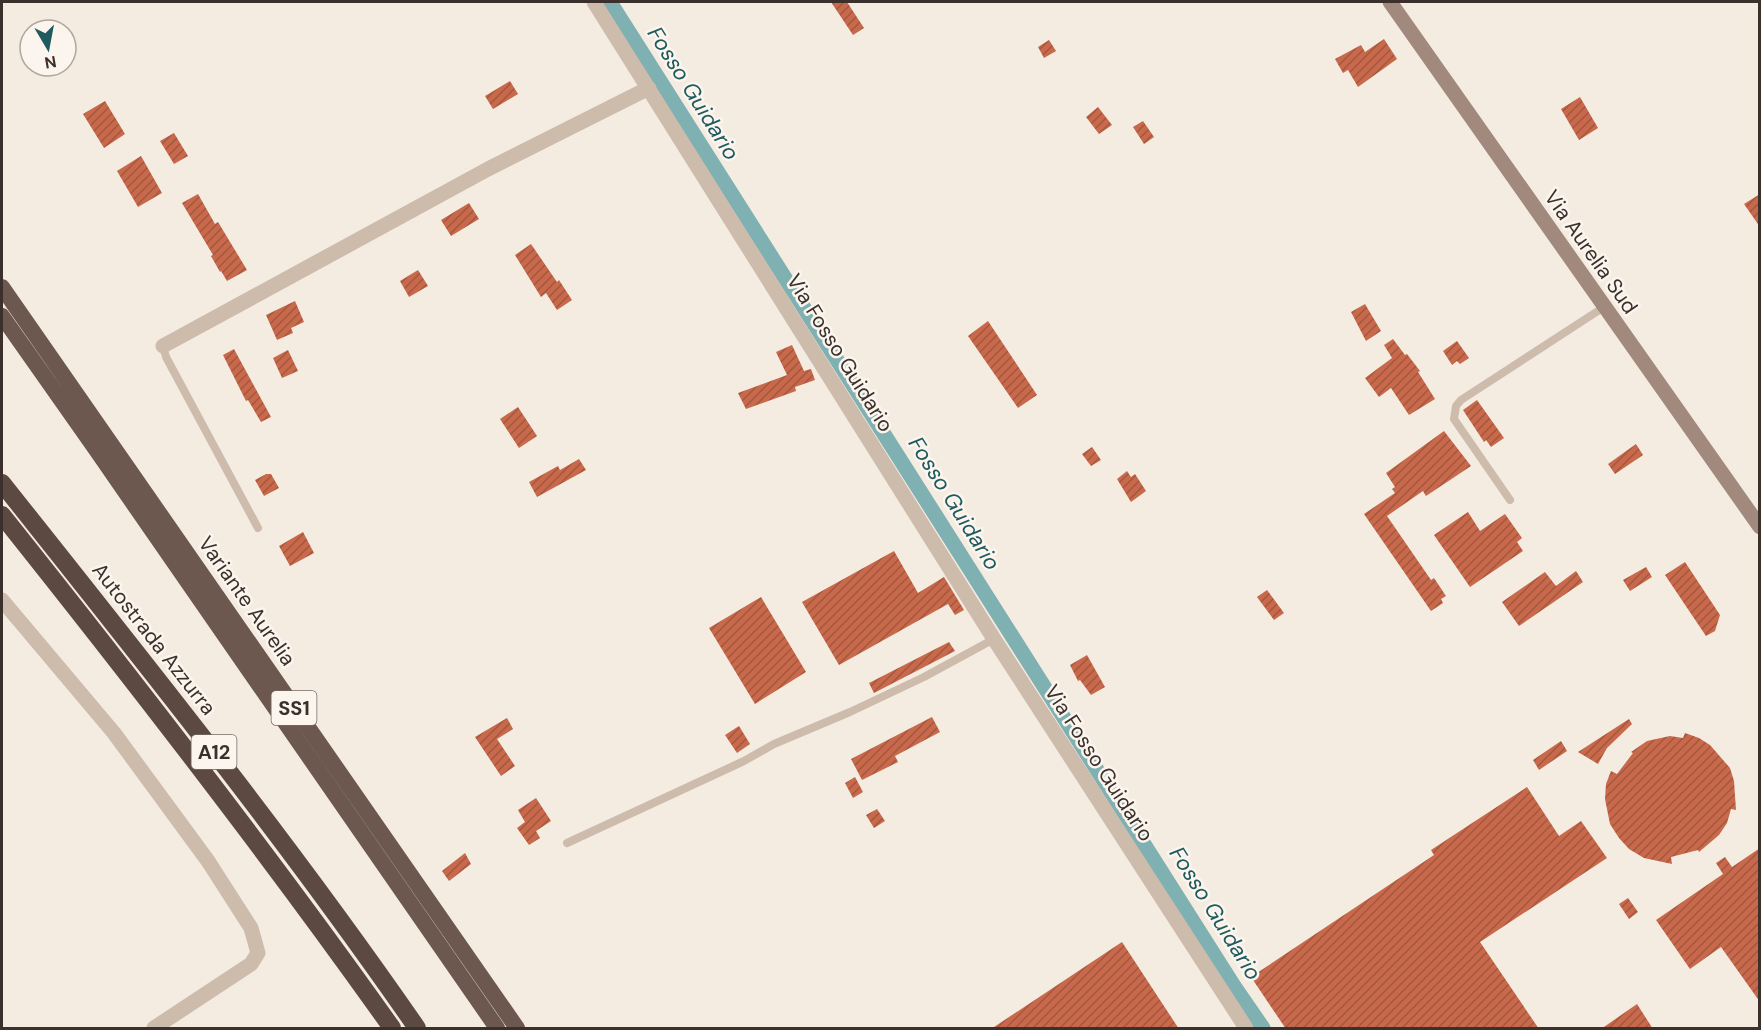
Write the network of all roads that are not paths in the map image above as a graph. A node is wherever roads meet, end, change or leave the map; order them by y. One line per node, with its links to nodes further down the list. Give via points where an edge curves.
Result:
1 (1390, 2): 5 (main road, Via Aurelia Sud)
2 (598, 3): 3 (street, Via Fosso Guidario)
3 (649, 88): 7 (street, via 478,174); 14 (street, Via Fosso Guidario)
4 (2, 287): 20 (highway, Variante Aurelia / SS1)
5 (1604, 308): 9 (lane, via 1456,406 1454,419); 11 (main road, Via Aurelia Sud)
6 (2, 316): 19 (highway, Variante Aurelia / SS1)
7 (163, 346): 12 (lane)
8 (2, 483): 18 (highway, Autostrada Azzurra / A12, via 282,840)
9 (1510, 500)
10 (2, 515): 17 (highway, Autostrada Azzurra / A12, via 270,859)
11 (1760, 527)
12 (258, 528)
13 (2, 600): 16 (street, via 114,733 252,928 258,953 250,964)
14 (994, 639): 15 (lane, via 924,677); 21 (street, Via Fosso Guidario)
15 (567, 843)
16 (154, 1029)
17 (392, 1029)
18 (417, 1029)
19 (497, 1029)
20 (517, 1029)
21 (1246, 1029)

